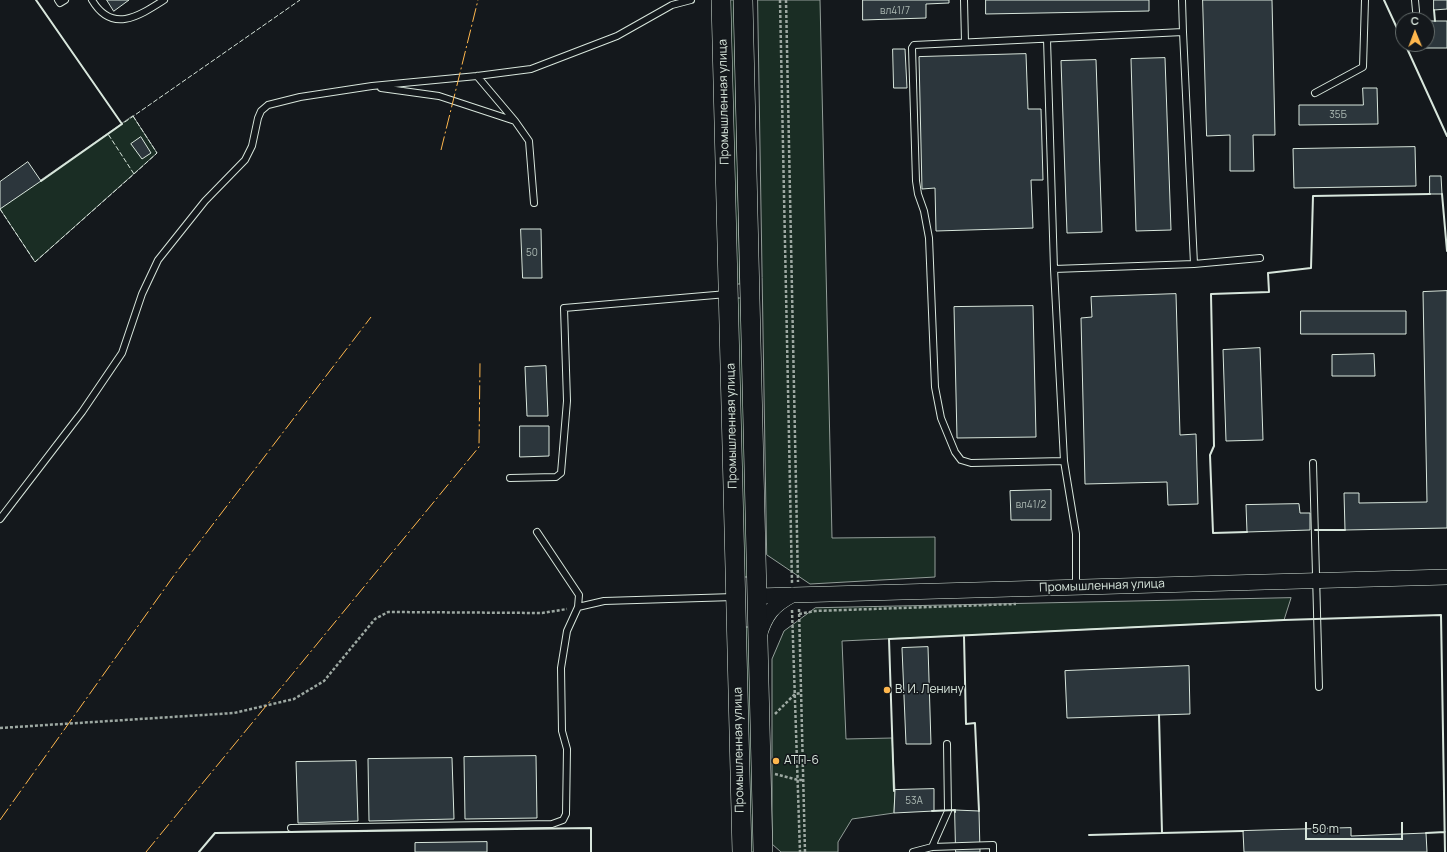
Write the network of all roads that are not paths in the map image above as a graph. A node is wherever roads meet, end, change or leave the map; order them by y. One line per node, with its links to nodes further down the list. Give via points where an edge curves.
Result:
1 (58, 0): 2 (lane, via 60,3)
2 (64, 0)
3 (92, 0): 4 (lane, via 107,16 121,20 140,15)
4 (164, 0)
5 (691, 0): 16 (lane, via 672,5 617,36 531,69)
6 (721, 0): 25 (main road, Промышленная улица)
7 (743, 0): 24 (main road, Промышленная улица)
8 (964, 0): 15 (lane)
9 (1182, 0): 13 (lane)
10 (1365, 0): 18 (lane, via 1363,67)
11 (1415, 0): 12 (lane)
12 (1416, 11)
13 (1183, 32): 14 (lane); 22 (lane)
14 (1047, 38): 15 (lane); 23 (lane)
15 (965, 42): 26 (lane, via 914,45 912,48 916,181 929,238 936,387 941,418 961,460 971,463)
16 (477, 76): 17 (lane); 19 (lane)
17 (372, 86): 19 (lane, via 439,96); 29 (lane, via 300,97 268,105 261,111 252,146 244,160 205,201 158,260 142,294 122,352 82,412)
18 (1315, 93)
19 (515, 121): 20 (lane, via 529,141)
20 (534, 203)
21 (1260, 258): 22 (lane)
22 (1194, 264): 23 (lane)
23 (1054, 269): 26 (lane)
24 (750, 293): 25 (main road); 35 (main road, Промышленная улица)
25 (728, 294): 28 (lane, via 564,308 567,401 561,473 556,477); 36 (main road, Промышленная улица)
26 (1064, 461): 33 (lane, via 1076,534)
27 (1313, 463): 32 (lane)
28 (510, 478)
29 (0, 518)
30 (537, 532): 37 (lane, via 579,595)
31 (1447, 577): 32 (street, Промышленная улица)
32 (1317, 581): 33 (street, Промышленная улица); 39 (lane)
33 (1076, 587): 34 (street, Промышленная улица)
34 (795, 595): 35 (street, Промышленная улица); 38 (street, via 780,601 772,610 763,623)
35 (757, 596): 36 (main road); 38 (main road, Промышленная улица)
36 (736, 597): 37 (lane, via 604,600); 43 (main road, Промышленная улица)
37 (578, 607): 41 (lane, via 567,631 561,668 562,731 566,749 566,814 563,820 552,824)
38 (758, 640): 44 (main road, Промышленная улица)
39 (1319, 688)
40 (947, 744): 42 (lane, via 948,811)
41 (291, 828)
42 (932, 847): 45 (lane); 46 (lane, via 993,845)
43 (742, 852)
44 (763, 852)
45 (914, 852)
46 (993, 852)

